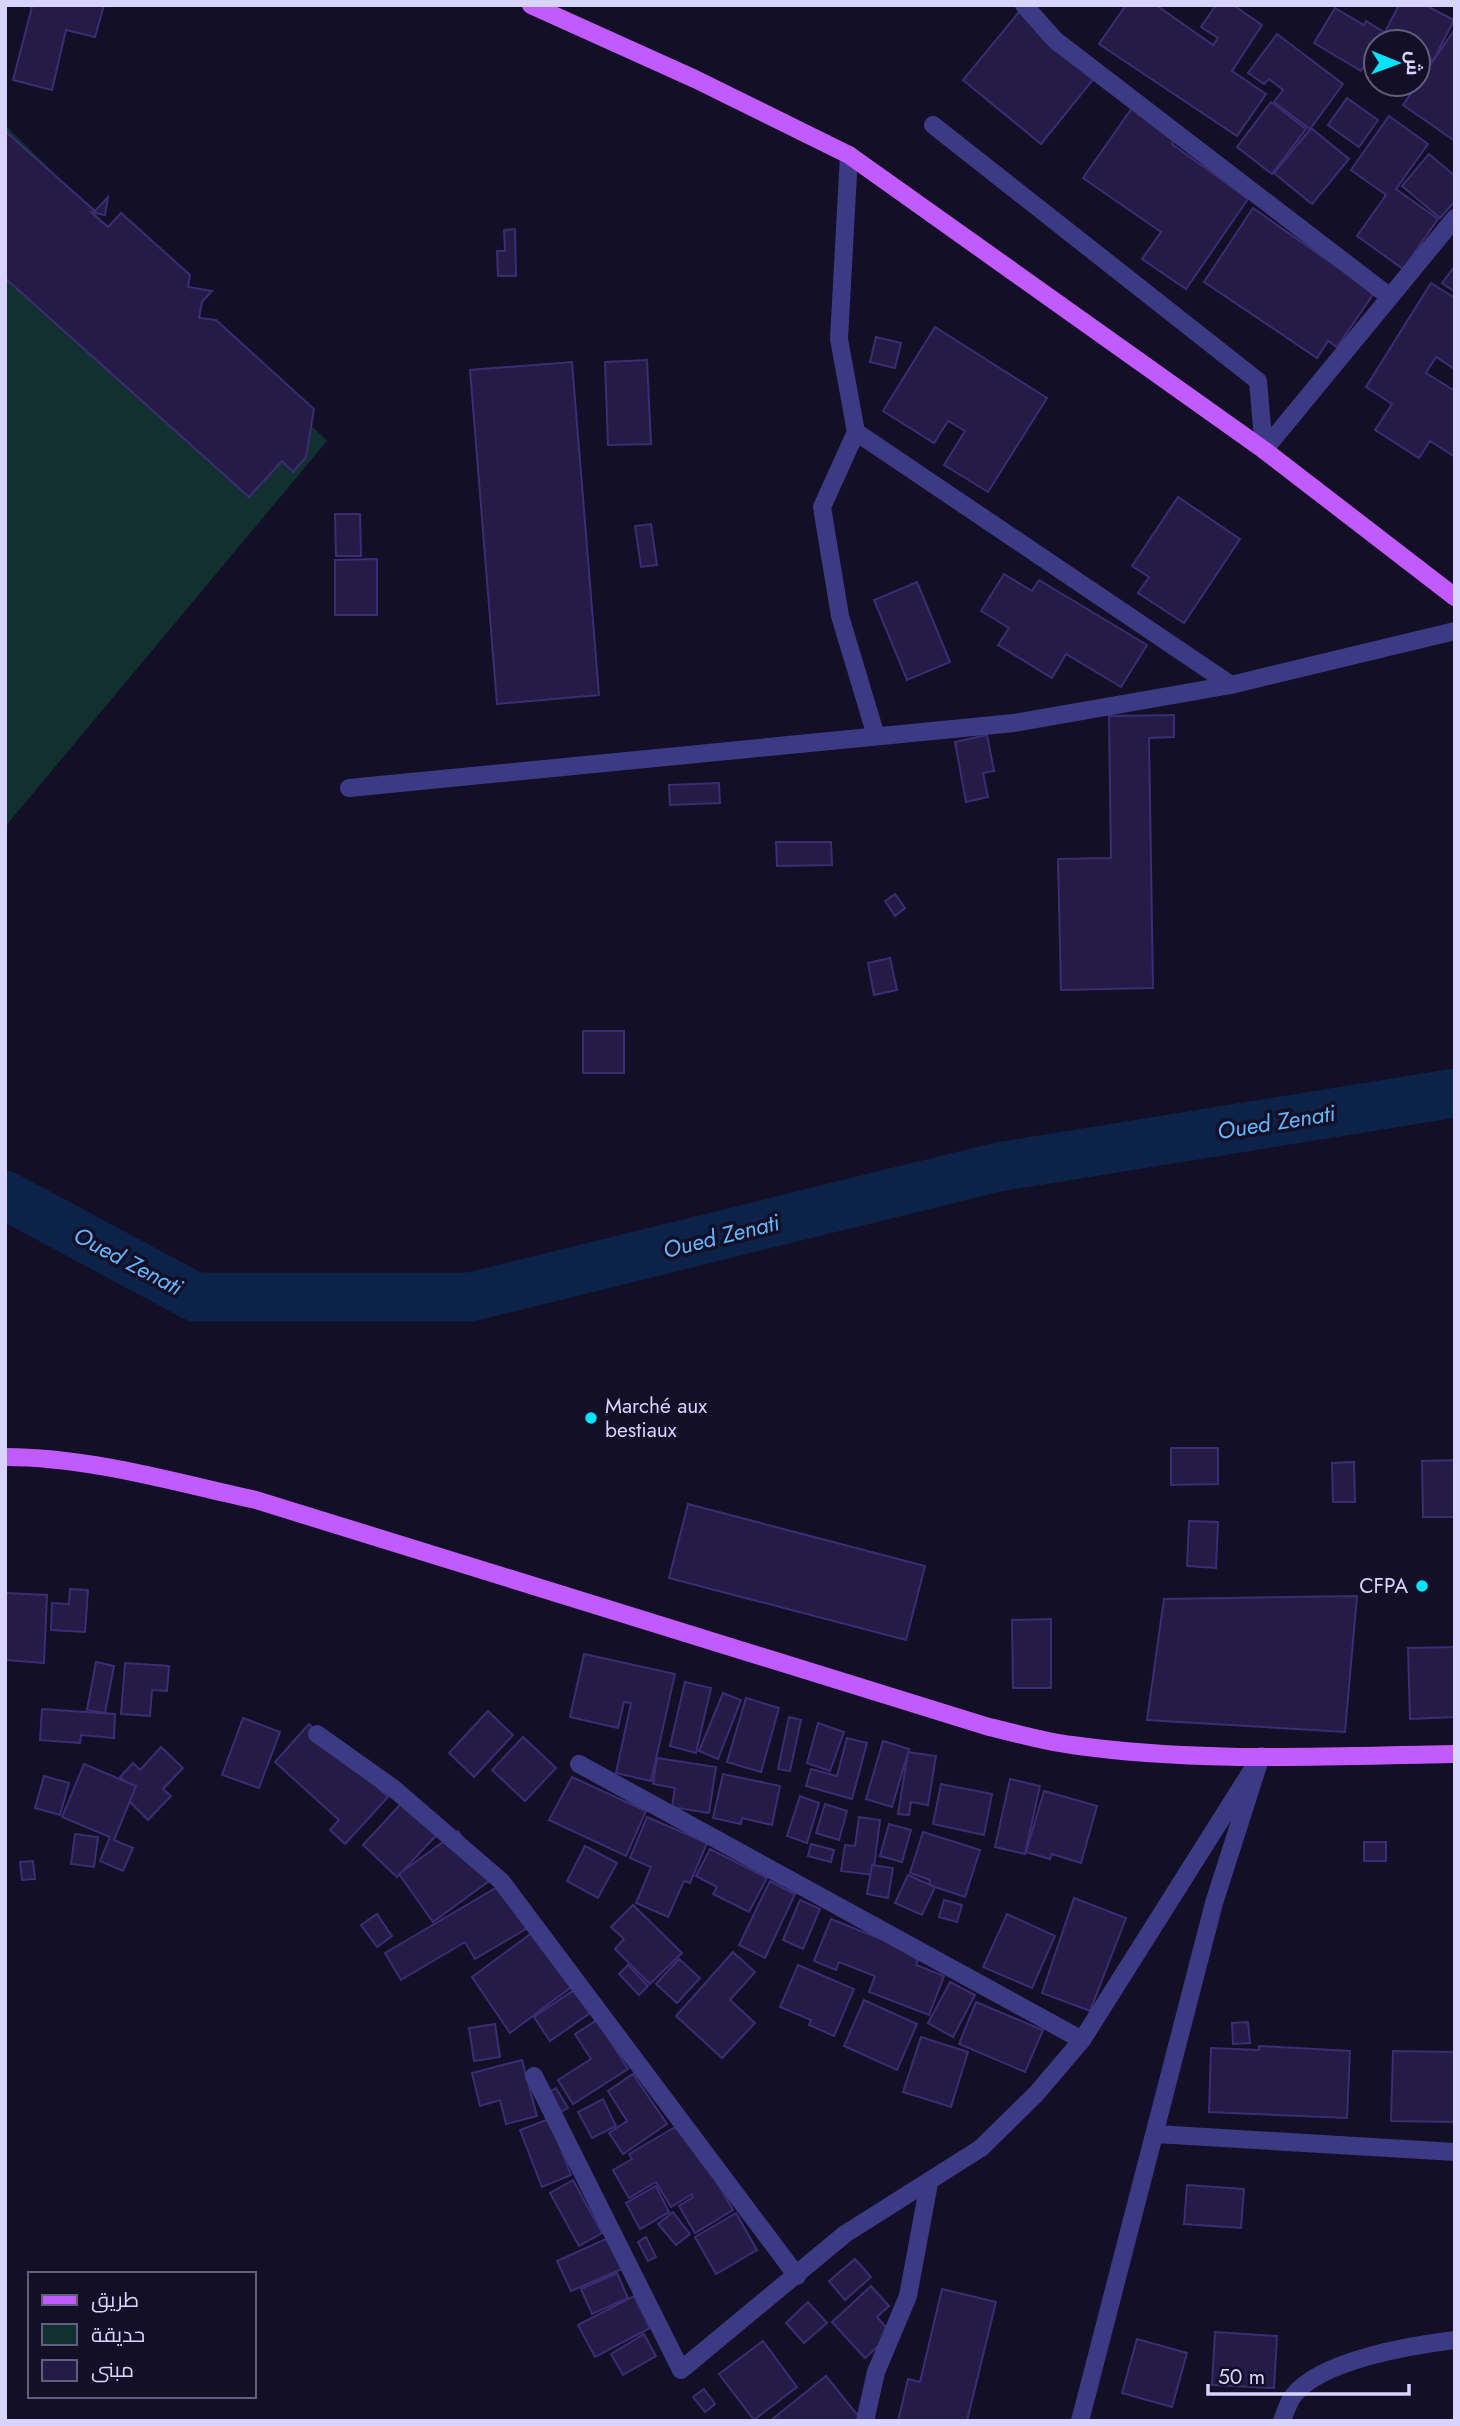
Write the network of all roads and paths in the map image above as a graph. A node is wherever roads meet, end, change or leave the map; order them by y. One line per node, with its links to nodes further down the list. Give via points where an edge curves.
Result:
1 (531, 5): 4 (main road)
2 (1024, 5): 6 (street, via 1055,40)
3 (933, 125): 8 (street, via 1258,381)
4 (849, 155): 7 (street, via 839,338); 8 (main road)
5 (1455, 218): 6 (street)
6 (1390, 297): 8 (street)
7 (856, 432): 11 (street); 12 (street, via 822,507 840,616)
8 (1264, 450): 9 (main road)
9 (1455, 597)
10 (1455, 631): 11 (street)
11 (1231, 685): 12 (street, via 1014,723)
12 (876, 736): 13 (street)
13 (349, 788)
14 (5, 1457): 17 (main road, via 134,1473 256,1500 989,1727 1071,1745)
15 (317, 1734): 24 (street, via 393,1788 501,1881)
16 (1455, 1754): 17 (main road)
17 (1261, 1756): 19 (street); 21 (street, via 1213,1903)
18 (579, 1764): 19 (street)
19 (1082, 2040): 23 (street, via 981,2148)
20 (534, 2076): 24 (street, via 681,2370)
21 (1156, 2134): 22 (street); 27 (street)
22 (1455, 2152)
23 (929, 2183): 24 (street, via 845,2234); 26 (street, via 908,2296 876,2372)
24 (797, 2276)
25 (1455, 2340): 28 (street, via 1368,2355 1323,2374 1294,2395)
26 (865, 2421)
27 (1080, 2421)
28 (1282, 2421)

